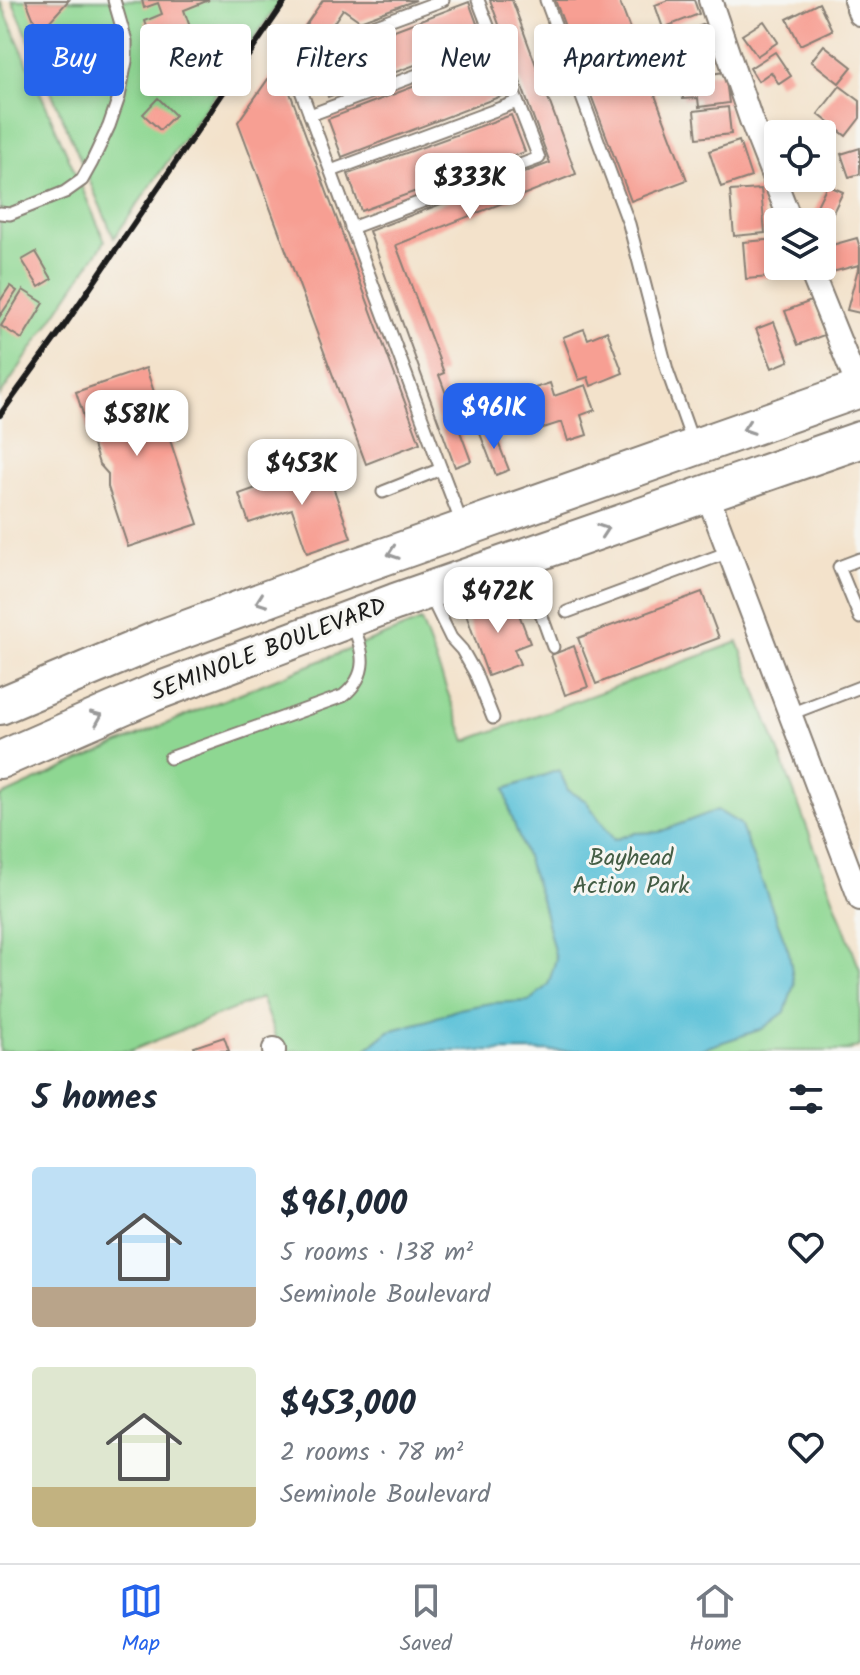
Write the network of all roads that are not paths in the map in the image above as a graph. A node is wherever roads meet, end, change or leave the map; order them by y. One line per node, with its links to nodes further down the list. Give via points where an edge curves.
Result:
1 (114, 0): 15 (lane, via 126,61 119,97 92,162 82,180 65,192 10,214)
2 (443, 0): 12 (lane, via 340,38 300,88)
3 (478, 0): 8 (lane)
4 (546, 0): 20 (lane, via 629,224 667,370)
5 (710, 0): 14 (street)
6 (855, 0): 7 (street)
7 (860, 14)
8 (487, 24)
9 (412, 77): 12 (lane)
10 (515, 96): 11 (lane)
11 (517, 102): 13 (lane); 16 (lane, via 539,158)
12 (310, 115): 13 (lane)
13 (331, 171): 16 (lane)
14 (786, 208)
15 (0, 213)
16 (351, 228): 21 (lane)
17 (815, 280): 18 (street)
18 (860, 389): 20 (main road, SEMINOLE BOULEVARD, one-way to 20)
19 (860, 440): 23 (main road, SEMINOLE BOULEVARD)
20 (695, 447): 23 (main road); 24 (main road, SEMINOLE BOULEVARD)
21 (441, 469): 22 (lane); 24 (lane)
22 (383, 492)
23 (707, 494): 25 (street); 26 (main road, SEMINOLE BOULEVARD, one-way to 23)
24 (463, 529): 28 (main road, SEMINOLE BOULEVARD, one-way to 28)
25 (729, 552): 30 (lane); 36 (street)
26 (521, 559): 29 (main road, SEMINOLE BOULEVARD); 33 (lane)
27 (860, 559): 31 (lane, via 839,567)
28 (335, 574): 32 (main road); 35 (main road, SEMINOLE BOULEVARD, one-way to 35)
29 (428, 591): 32 (main road, SEMINOLE BOULEVARD); 37 (lane, via 475,673)
30 (567, 612)
31 (860, 618)
32 (350, 619): 38 (main road, SEMINOLE BOULEVARD, one-way to 32, via 153,693); 39 (lane, via 363,658 355,686 343,696)
33 (553, 647)
34 (860, 687): 36 (lane)
35 (1, 702): 38 (main road)
36 (790, 714): 40 (street)
37 (493, 718)
38 (12, 754)
39 (170, 758)
40 (860, 899)

